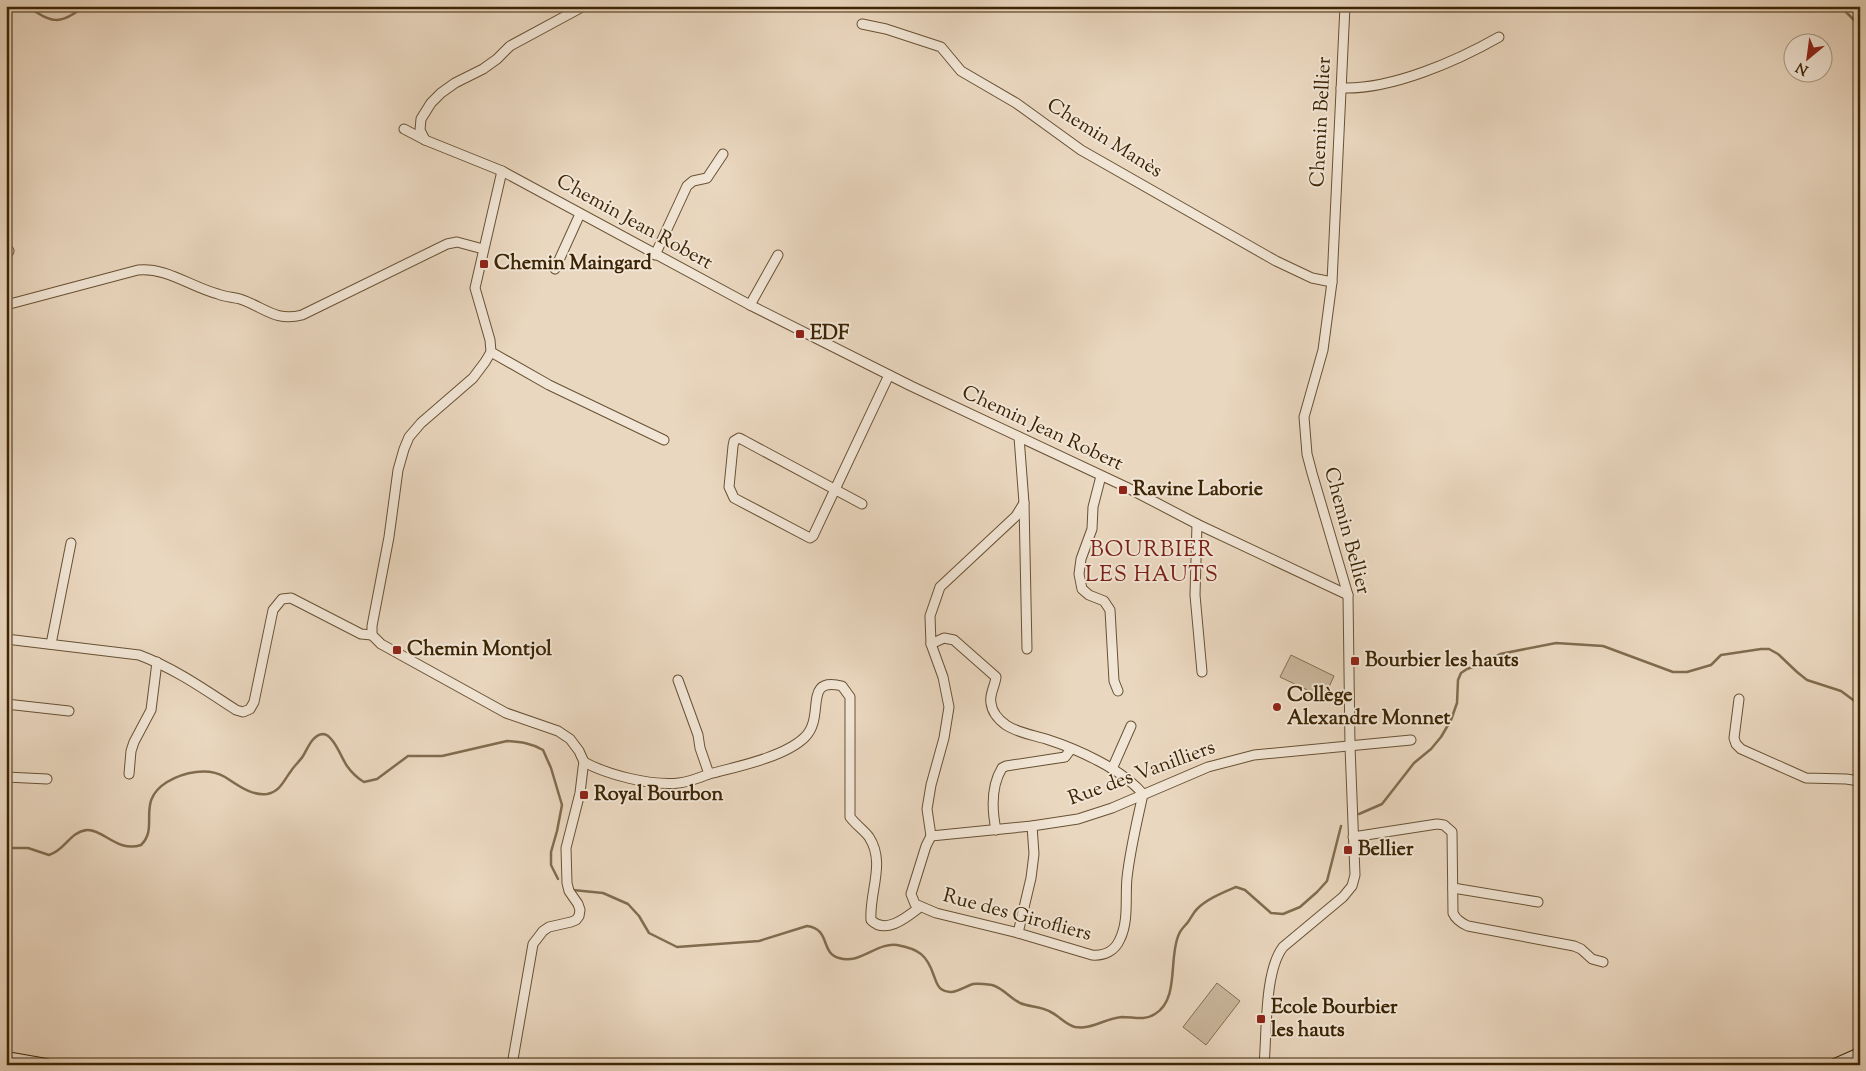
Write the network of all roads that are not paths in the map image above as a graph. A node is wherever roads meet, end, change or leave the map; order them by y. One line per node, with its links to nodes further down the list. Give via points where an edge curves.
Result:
1 (584, 6): 7 (street, via 510,46 483,69 441,93 421,119 420,130)
2 (1345, 6): 5 (street, Chemin Bellier)
3 (862, 24): 17 (street, Chemin Manès, via 941,47 960,71 1016,103 1081,150 1276,261 1312,278)
4 (1499, 36): 5 (street, via 1469,54 1427,70 1376,86)
5 (1341, 88): 17 (street, Chemin Bellier)
6 (404, 128): 7 (street, Chemin Jean Robert)
7 (425, 140): 9 (street, Chemin Jean Robert)
8 (723, 154): 13 (street, via 709,176 688,186)
9 (502, 171): 10 (street, Chemin Jean Robert); 12 (street)
10 (580, 214): 13 (street, Chemin Jean Robert); 16 (street)
11 (6, 246): 15 (street, via 9,251)
12 (483, 249): 18 (street, via 457,242 447,244 293,317 283,317 240,299 146,269); 20 (street, via 475,288)
13 (655, 255): 19 (street, Chemin Jean Robert)
14 (778, 255): 19 (street)
15 (6, 257)
16 (556, 270)
17 (1332, 282): 30 (street, Chemin Bellier, via 1323,350 1304,422 1307,454)
18 (6, 305)
19 (750, 305): 21 (street, Chemin Jean Robert)
20 (491, 352): 23 (street, via 548,385); 31 (street, via 473,378 409,437 398,470)
21 (889, 375): 22 (street, Chemin Jean Robert); 25 (street)
22 (1019, 437): 24 (street, Chemin Jean Robert); 26 (street)
23 (664, 440)
24 (1101, 476): 28 (street, Chemin Jean Robert); 39 (street, via 1093,507 1092,529 1081,559 1079,582 1085,592 1104,601 1110,610 1114,682)
25 (836, 488): 25 (street, via 739,438 734,441 729,487 734,498 804,537 814,536); 27 (street)
26 (1024, 503): 34 (street, via 1016,516 940,587 930,616); 35 (street)
27 (862, 504)
28 (1197, 524): 30 (street, Chemin Jean Robert); 37 (street, via 1195,596)
29 (71, 543): 33 (street)
30 (1348, 595): 45 (street, Chemin Bellier)
31 (372, 635): 36 (street, via 360,634 291,598 282,598 274,610 254,702 243,712); 47 (street, via 399,655 506,713 558,731 570,739)
32 (6, 639): 33 (street)
33 (51, 644): 36 (street, via 139,655)
34 (931, 644): 46 (street, via 944,638 954,640 996,677 991,704 1007,725); 57 (street, via 949,707 927,809)
35 (1027, 650)
36 (158, 662): 49 (street, via 151,710 134,742)
37 (1202, 672)
38 (678, 680): 50 (street)
39 (1118, 691)
40 (1739, 699): 53 (street, via 1734,738 1741,748 1801,777)
41 (6, 704): 42 (street)
42 (69, 711)
43 (1131, 726): 48 (street)
44 (1411, 740): 45 (street, Rue des Vanilliers)
45 (1350, 746): 54 (street, Rue des Vanilliers, via 1254,754 1208,767); 58 (street, Chemin Bellier)
46 (1071, 749): 48 (street); 56 (street, via 1065,758 1002,768 994,791)
47 (584, 762): 50 (street, via 626,778 662,783 678,783); 67 (street, via 566,848 567,883 578,904 579,916 571,922 549,927 534,944)
48 (1112, 769): 54 (street)
49 (129, 774)
50 (709, 774): 61 (street, via 753,763 805,737 815,718 816,692 830,683 842,686 850,697 850,817 868,835 876,851 871,920 888,926 902,921)
51 (6, 777): 52 (street)
52 (47, 779)
53 (1860, 781)
54 (1143, 794): 55 (street, Rue des Vanilliers, via 1086,816); 62 (street, Rue des Girofliers, via 1130,853 1124,930 1112,950 1099,956 1092,955)
55 (1032, 826): 56 (street, Rue des Vanilliers); 62 (street, via 1032,870)
56 (996, 830): 57 (street, Rue des Vanilliers)
57 (932, 836): 61 (street, Rue des Girofliers, via 911,894)
58 (1353, 837): 59 (street, via 1444,825 1452,832); 68 (street, Chemin Bellier, via 1355,875 1352,886 1278,954 1270,983)
59 (1453, 888): 60 (street); 63 (street, via 1453,913 1461,923 1574,946 1592,959)
60 (1538, 902)
61 (920, 907): 62 (street, Rue des Girofliers)
62 (1018, 933)
63 (1603, 962)
64 (1860, 1054): 69 (street)
65 (6, 1058): 66 (street)
66 (46, 1065)
67 (512, 1065)
68 (1264, 1065)
69 (1835, 1065)

